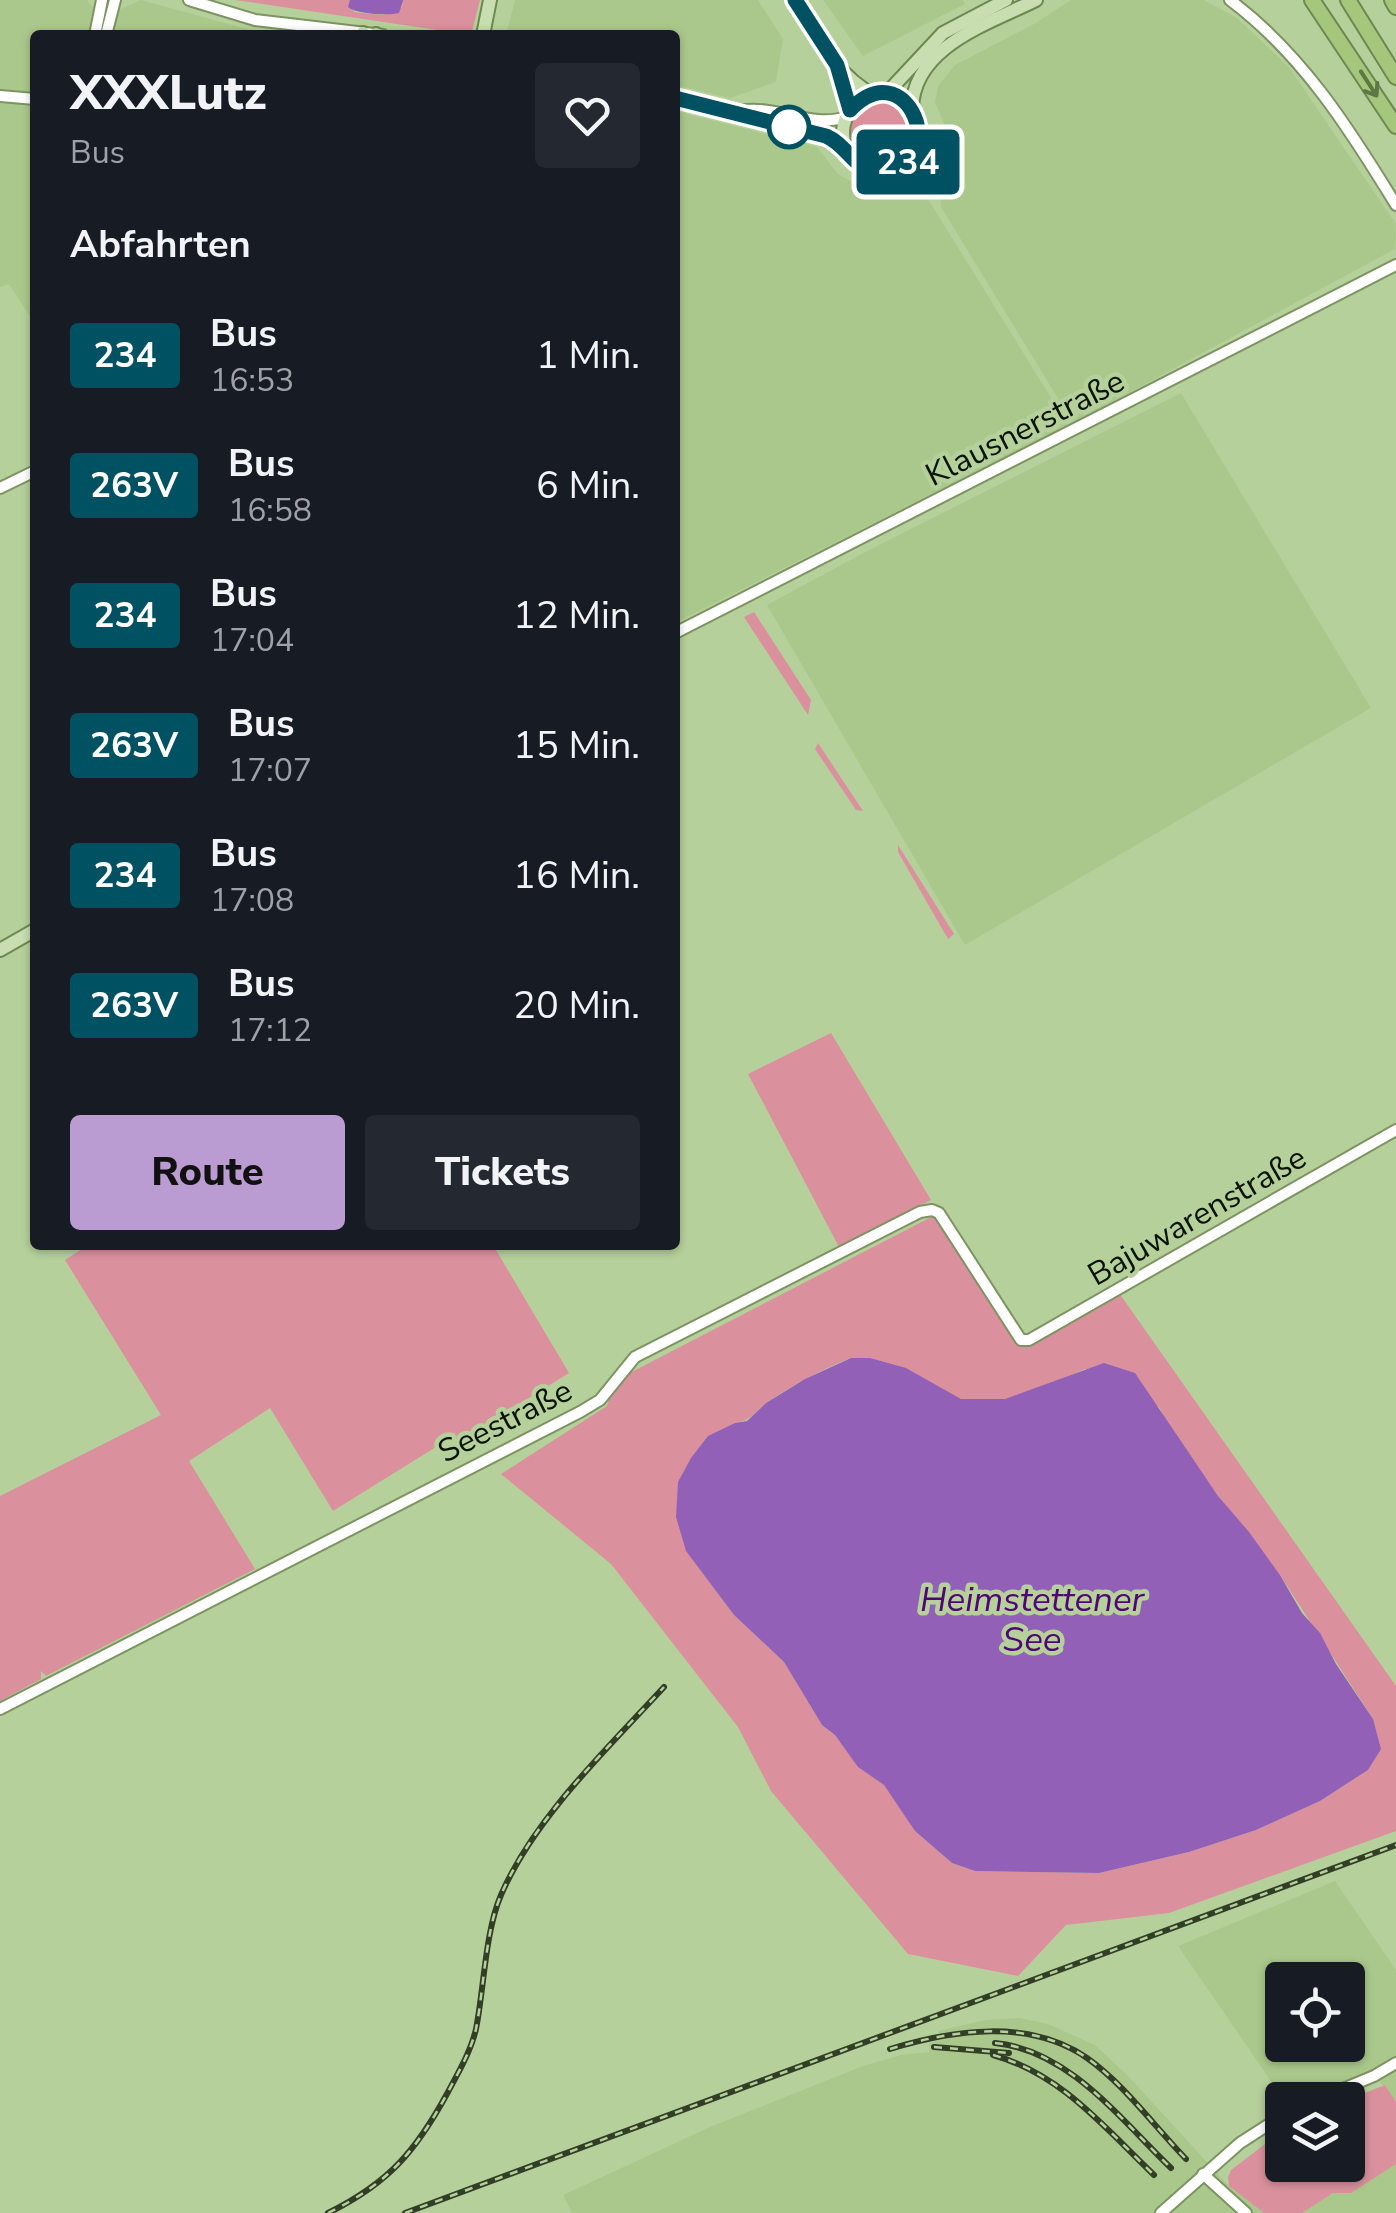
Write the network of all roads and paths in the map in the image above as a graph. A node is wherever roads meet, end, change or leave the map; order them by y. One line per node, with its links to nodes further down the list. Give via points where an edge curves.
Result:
1 (102, 0): 13 (street)
2 (115, 0): 14 (street)
3 (188, 0): 15 (street, via 255,20)
4 (490, 0): 16 (main road)
5 (794, 0): 17 (main road)
6 (1006, 0): 19 (main road, via 943,33)
7 (1036, 0): 23 (main road, via 943,49 921,76)
8 (1230, 0): 28 (street, via 1310,74)
9 (1312, 0): 26 (highway, one-way to 26)
10 (1348, 0): 18 (highway)
11 (1392, 0): 12 (highway)
12 (1396, 6)
13 (96, 30)
14 (107, 30)
15 (339, 30)
16 (484, 30)
17 (837, 65): 19 (main road, via 862,89); 25 (main road)
18 (1396, 78)
19 (880, 94): 23 (main road); 25 (main road)
20 (0, 96): 21 (street)
21 (30, 98)
22 (680, 99): 24 (street)
23 (912, 109): 27 (main road, via 920,143 899,168 864,168)
24 (736, 112): 25 (street, via 766,108 828,122); 27 (street)
25 (848, 113): 27 (main road)
26 (1396, 126)
27 (845, 145)
28 (1396, 204)
29 (1396, 266): 32 (street, Klausnerstraße)
30 (30, 474): 31 (street)
31 (0, 488)
32 (680, 630)
33 (30, 933): 34 (main road)
34 (0, 950)
35 (1396, 1130): 36 (street, Bajuwarenstraße)
36 (1021, 1340): 37 (street, Seestraße, via 939,1213 920,1212 635,1357 600,1400 580,1412)
37 (0, 1709)
38 (1396, 2063): 39 (street)
39 (1360, 2082)
40 (1265, 2125): 41 (street)
41 (1204, 2174): 42 (street); 43 (street)
42 (1162, 2213)
43 (1246, 2213)

